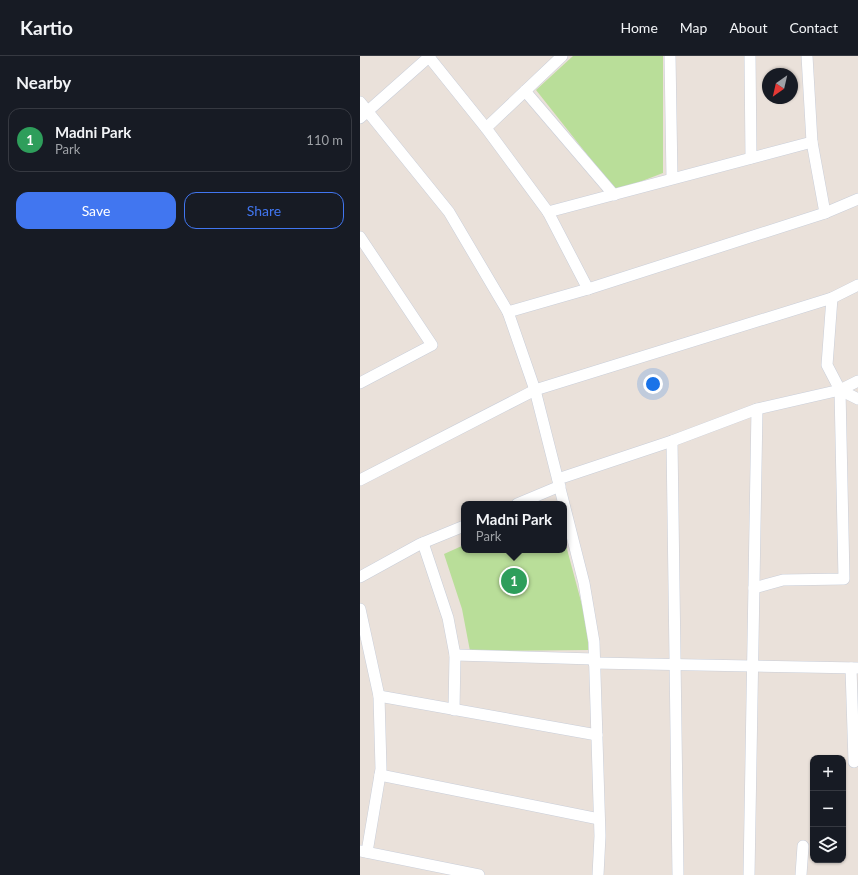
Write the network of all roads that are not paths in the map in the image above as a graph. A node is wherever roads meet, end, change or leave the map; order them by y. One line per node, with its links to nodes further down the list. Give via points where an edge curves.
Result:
1 (562, 56): 6 (street)
2 (670, 56): 12 (street)
3 (750, 56): 11 (street)
4 (807, 56): 10 (street)
5 (429, 57): 8 (street); 9 (street)
6 (525, 91): 9 (street); 13 (street)
7 (360, 102): 8 (street)
8 (364, 115): 21 (street, via 448,212)
9 (486, 128): 15 (street)
10 (812, 142): 11 (street); 16 (street)
11 (751, 158): 12 (street)
12 (672, 178): 13 (street)
13 (614, 195): 15 (street)
14 (858, 199): 16 (street)
15 (548, 212): 19 (street)
16 (825, 213): 19 (street)
17 (360, 237): 23 (street, via 432,345)
18 (858, 285): 20 (street)
19 (588, 289): 21 (street)
20 (832, 298): 24 (street); 25 (street, via 827,365)
21 (508, 312): 24 (street)
22 (858, 381): 25 (street)
23 (360, 383)
24 (535, 390): 29 (street); 30 (street)
25 (840, 390): 26 (street); 27 (street); 37 (street, via 844,579 783,580)
26 (858, 399)
27 (757, 409): 28 (street); 37 (street)
28 (672, 440): 30 (street); 41 (street)
29 (360, 480)
30 (559, 482): 31 (street); 32 (street)
31 (523, 501)
32 (564, 501)
33 (567, 514): 40 (street, via 584,583 594,642)
34 (461, 527): 35 (street)
35 (423, 543): 36 (street); 39 (street, via 448,618)
36 (360, 578)
37 (754, 588): 42 (street)
38 (360, 609): 44 (street)
39 (455, 655): 40 (street); 45 (street)
40 (594, 661): 41 (street); 46 (street)
41 (675, 665): 42 (street); 54 (street)
42 (753, 666): 43 (street); 55 (street)
43 (855, 668): 47 (street)
44 (379, 696): 45 (street); 48 (street)
45 (454, 710): 46 (street)
46 (597, 735): 49 (street)
47 (854, 762)
48 (380, 775): 49 (street); 51 (street)
49 (599, 819): 53 (street)
50 (803, 846): 56 (street)
51 (363, 851): 52 (street)
52 (479, 875)
53 (598, 875)
54 (678, 875)
55 (749, 875)
56 (801, 875)

